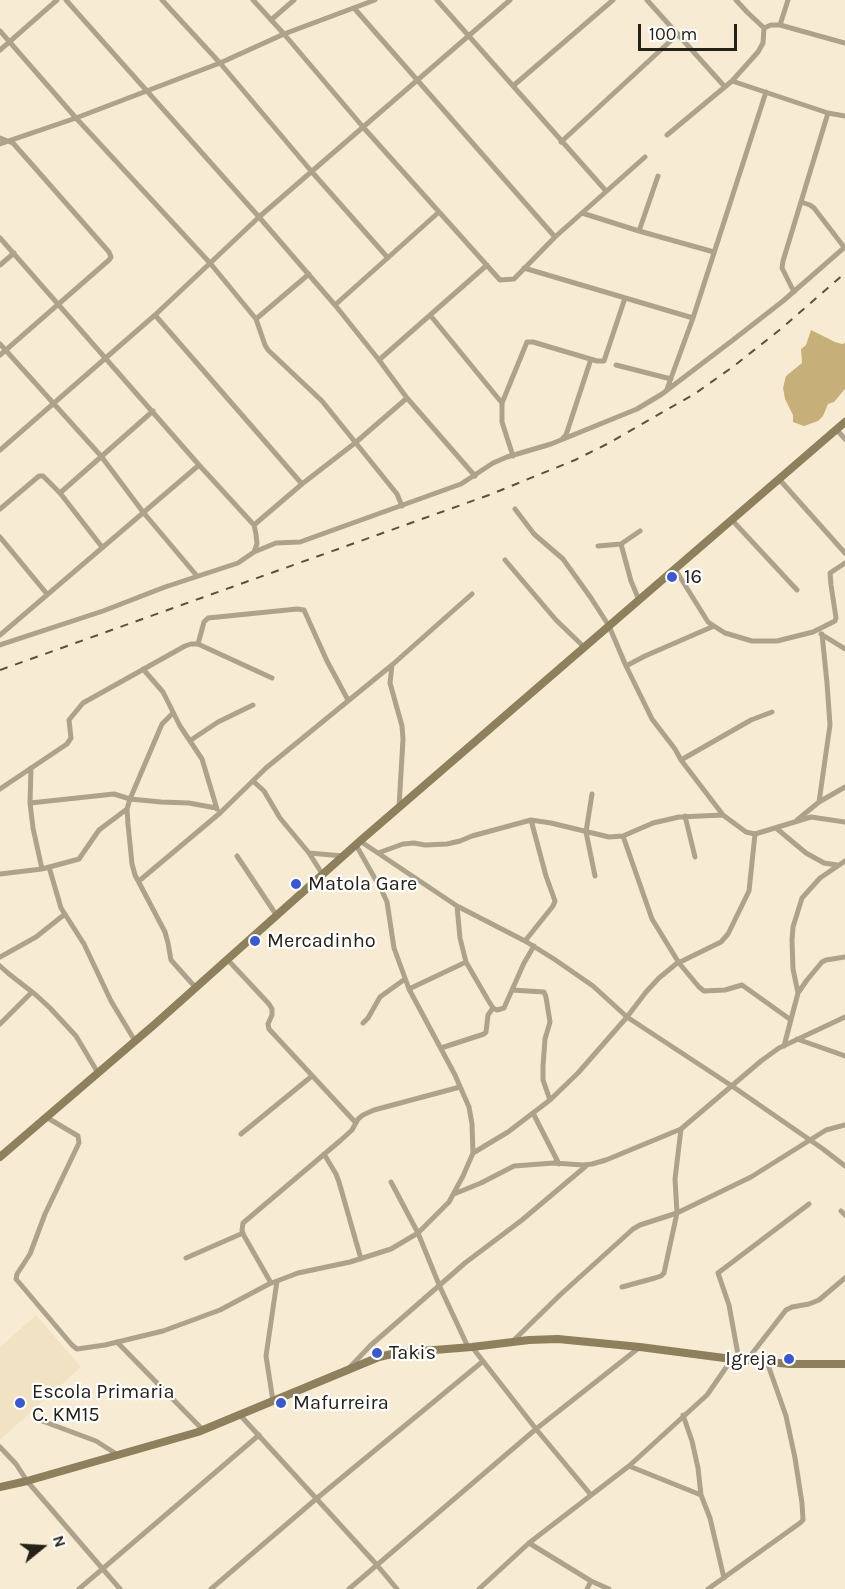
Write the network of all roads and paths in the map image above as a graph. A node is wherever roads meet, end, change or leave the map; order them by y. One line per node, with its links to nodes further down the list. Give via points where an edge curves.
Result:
1 (57, 0): 21 (street)
2 (66, 0): 29 (street)
3 (162, 0): 24 (street)
4 (253, 0): 14 (street)
5 (294, 0): 14 (street)
6 (375, 0): 13 (street)
7 (437, 0): 20 (street)
8 (510, 0): 20 (street)
9 (613, 0): 27 (street)
10 (647, 0): 19 (street)
11 (736, 0): 16 (street)
12 (788, 0): 15 (street)
13 (354, 8): 18 (street); 25 (street)
14 (271, 20): 18 (street)
15 (780, 26): 16 (street); 22 (street)
16 (764, 28): 26 (street, via 758,52)
17 (0, 31): 21 (street)
18 (284, 34): 24 (street); 34 (street)
19 (678, 34): 28 (street); 37 (street)
20 (470, 36): 25 (street); 27 (street)
21 (9, 41): 23 (street); 33 (street)
22 (845, 43)
23 (0, 50)
24 (220, 63): 29 (street); 40 (street)
25 (417, 81): 34 (street); 48 (street)
26 (732, 81): 28 (street); 30 (street)
27 (513, 86): 37 (street)
28 (725, 87): 35 (street)
29 (147, 90): 33 (street); 46 (street)
30 (766, 92): 31 (street); 51 (street)
31 (828, 112): 32 (street); 43 (street)
32 (845, 116)
33 (76, 118): 36 (street); 54 (street)
34 (363, 127): 40 (street); 44 (street)
35 (667, 135)
36 (3, 139): 38 (street); 61 (street, via 13,143 111,257)
37 (561, 142): 42 (street)
38 (0, 144)
39 (645, 158): 42 (street)
40 (312, 172): 46 (street); 53 (street)
41 (658, 176): 47 (street)
42 (606, 191): 45 (street)
43 (801, 202): 50 (street, via 814,208); 59 (street, via 782,268)
44 (439, 212): 53 (street); 56 (street)
45 (582, 213): 47 (street); 48 (street)
46 (259, 217): 54 (street); 58 (street)
47 (639, 231): 51 (street)
48 (555, 237): 57 (street)
49 (0, 238): 52 (street)
50 (845, 247): 59 (street)
51 (714, 252): 65 (street)
52 (14, 253): 55 (street); 61 (street)
53 (388, 258): 62 (street)
54 (210, 263): 63 (street); 66 (street)
55 (0, 265)
56 (487, 265): 57 (street, via 500,280 514,279); 64 (street)
57 (524, 268): 60 (street)
58 (309, 274): 62 (street); 66 (street)
59 (794, 292): 75 (street)
60 (625, 298): 65 (street); 71 (street, via 604,361)
61 (58, 304): 68 (street); 70 (street)
62 (335, 305): 72 (street)
63 (155, 315): 70 (street); 91 (street)
64 (430, 315): 72 (street); 78 (street)
65 (693, 318): 74 (street)
66 (256, 319): 84 (street, via 268,350 322,401)
67 (0, 344): 68 (street)
68 (6, 351): 69 (street); 77 (street)
69 (0, 356)
70 (106, 357): 77 (street); 79 (street)
71 (591, 359): 78 (street, via 527,342); 82 (street)
72 (379, 360): 76 (street)
73 (615, 364): 74 (street)
74 (671, 380): 75 (street)
75 (666, 391): 82 (street, via 637,409)
76 (407, 398): 84 (street); 89 (street)
77 (53, 403): 85 (street); 86 (street)
78 (502, 403): 87 (street, via 502,422)
79 (153, 411): 86 (street); 88 (street)
80 (845, 422): 81 (street)
81 (836, 429): 83 (street); 90 (street)
82 (562, 439): 87 (street)
83 (845, 439)
84 (355, 443): 91 (street); 93 (street)
85 (0, 450)
86 (101, 456): 92 (street); 96 (street)
87 (513, 456): 89 (street)
88 (199, 465): 96 (street); 98 (street)
89 (475, 476): 93 (street)
90 (779, 479): 97 (street); 105 (street)
91 (302, 484): 98 (street)
92 (60, 493): 94 (street, via 40,475); 103 (street)
93 (402, 506): 104 (street, via 300,542 276,543)
94 (0, 509)
95 (515, 509): 116 (street, via 534,534 563,559)
96 (143, 512): 103 (street); 109 (street)
97 (731, 519): 108 (street); 110 (street)
98 (254, 525): 104 (street)
99 (640, 531): 101 (street)
100 (0, 537): 111 (street)
101 (621, 544): 102 (street); 113 (street)
102 (598, 546)
103 (102, 547): 111 (street)
104 (254, 552): 109 (street, via 238,563)
105 (845, 553)
106 (505, 560): 123 (street)
107 (845, 563): 114 (street, via 830,573)
108 (675, 569): 113 (street); 117 (street)
109 (197, 576): 122 (street)
110 (797, 590)
111 (47, 594): 120 (street)
112 (472, 594): 125 (street)
113 (639, 600): 116 (street)
114 (835, 621): 115 (street); 118 (street)
115 (845, 621)
116 (609, 626): 123 (street); 126 (street)
117 (714, 626): 118 (street, via 752,641 777,641); 126 (street)
118 (813, 632): 119 (street)
119 (822, 634): 124 (street); 141 (street, via 830,725)
120 (0, 635)
121 (198, 644): 127 (street, via 185,646); 128 (street); 129 (street, via 208,618 303,610)
122 (0, 645)
123 (584, 647): 143 (street)
124 (845, 649)
125 (392, 665): 129 (street); 143 (street, via 390,682 403,739)
126 (626, 666): 134 (street, via 652,718)
127 (143, 669): 132 (street, via 163,692); 135 (street, via 83,703 69,720 70,741)
128 (272, 678)
129 (348, 700): 136 (street)
130 (253, 705): 133 (street)
131 (772, 712): 134 (street)
132 (173, 713): 133 (street); 140 (street, via 162,724)
133 (191, 740): 145 (street, via 202,759)
134 (681, 760): 146 (street)
135 (31, 768): 138 (street); 142 (street)
136 (253, 781): 145 (street); 156 (street)
137 (845, 787): 141 (street)
138 (0, 789)
139 (592, 794): 152 (street)
140 (130, 799): 142 (street, via 114,795); 144 (street); 145 (street, via 189,803)
141 (819, 802): 149 (street)
142 (30, 803): 163 (street)
143 (399, 808): 155 (street)
144 (127, 809): 163 (street, via 99,830 79,859); 167 (street, via 132,864)
145 (218, 810): 167 (street)
146 (723, 814): 147 (street); 153 (street, via 746,832)
147 (685, 816): 154 (street, via 653,823); 160 (street)
148 (531, 820): 152 (street); 157 (street, via 460,842 402,844); 171 (street, via 555,901)
149 (795, 821): 150 (street, via 811,817); 151 (street)
150 (845, 822)
151 (776, 828): 153 (street); 162 (street, via 806,853)
152 (586, 832): 154 (street); 166 (street)
153 (755, 834): 177 (street, via 749,891 728,934 721,942)
154 (623, 836): 177 (street, via 652,919)
155 (358, 843): 157 (street); 159 (street); 179 (street, via 387,902 394,948)
156 (309, 852): 159 (street); 165 (street)
157 (378, 853): 168 (street)
158 (237, 856): 170 (street)
159 (344, 856): 165 (street)
160 (695, 857)
161 (845, 861): 162 (street)
162 (838, 866): 184 (street, via 802,898 792,940)
163 (45, 868): 164 (street); 169 (street)
164 (0, 874)
165 (323, 875): 170 (street)
166 (595, 876)
167 (139, 881): 180 (street, via 165,933 171,960)
168 (458, 906): 171 (street); 176 (street)
169 (64, 914): 173 (street, via 36,937); 192 (street)
170 (277, 916): 175 (street)
171 (525, 941): 172 (street)
172 (534, 946): 182 (street); 186 (street, via 593,986)
173 (0, 957)
174 (845, 957): 184 (street, via 822,962)
175 (227, 959): 180 (street); 197 (street, via 269,1004 269,1029)
176 (466, 962): 181 (street); 185 (street)
177 (679, 963): 186 (street, via 658,978); 188 (street, via 704,991 742,984)
178 (0, 966): 183 (street)
179 (405, 979): 181 (street); 189 (street, via 380,997)
180 (196, 988): 192 (street)
181 (409, 989): 194 (street)
182 (512, 990): 185 (street, via 504,1008); 200 (street, via 544,992 546,997 550,1022 543,1080)
183 (32, 992): 190 (street); 196 (street, via 76,1036)
184 (798, 993): 188 (street)
185 (493, 1008): 194 (street, via 484,1034)
186 (627, 1017): 198 (street); 200 (street)
187 (845, 1017): 191 (street)
188 (791, 1020): 193 (street)
189 (363, 1023)
190 (0, 1024)
191 (797, 1039): 193 (street); 195 (street)
192 (135, 1041): 196 (street)
193 (783, 1046): 198 (street)
194 (441, 1047): 199 (street)
195 (845, 1056)
196 (98, 1072): 202 (street)
197 (312, 1076): 203 (street); 206 (street)
198 (732, 1086): 205 (street); 207 (street)
199 (460, 1087): 203 (street, via 374,1110); 208 (street, via 469,1107)
200 (550, 1100): 201 (street)
201 (533, 1113): 208 (street); 211 (street)
202 (46, 1118): 210 (street); 226 (street, via 78,1136 79,1143 16,1279 77,1349)
203 (356, 1123): 209 (street)
204 (845, 1125): 207 (street, via 826,1130)
205 (681, 1129): 212 (street); 217 (street, via 675,1179)
206 (241, 1134)
207 (811, 1140): 213 (street); 217 (street, via 751,1177)
208 (473, 1153): 215 (street)
209 (324, 1154): 218 (street, via 243,1223); 221 (street, via 339,1182)
210 (0, 1157)
211 (560, 1164): 212 (street); 215 (street, via 519,1164)
212 (588, 1165): 224 (street)
213 (845, 1166)
214 (391, 1182): 219 (street)
215 (454, 1194): 219 (street)
216 (809, 1204): 230 (street, via 718,1273 729,1305)
217 (677, 1213): 225 (street, via 664,1273); 227 (street, via 633,1229)
218 (243, 1233): 220 (street); 223 (street)
219 (418, 1233): 221 (street, via 391,1249); 224 (street)
220 (186, 1258)
221 (361, 1259): 223 (street)
222 (845, 1278): 230 (street, via 819,1300 786,1310)
223 (274, 1282): 226 (street, via 190,1322); 235 (street, via 266,1356)
224 (440, 1287): 228 (street); 234 (street)
225 (622, 1287)
226 (117, 1342): 240 (street)
227 (511, 1342): 228 (street); 229 (street, via 558,1339)
228 (470, 1347): 231 (street); 234 (street, via 396,1353)
229 (640, 1347): 230 (street); 239 (street)
230 (739, 1360): 232 (street); 237 (street)
231 (482, 1362): 239 (street); 249 (street)
232 (767, 1362): 233 (street); 253 (street, via 786,1416 803,1520)
233 (845, 1365)
234 (347, 1370): 235 (street)
235 (273, 1401): 236 (street)
236 (240, 1415): 240 (street); 241 (street)
237 (683, 1415): 244 (street); 248 (street, via 698,1467)
238 (37, 1419): 243 (street, via 96,1441)
239 (536, 1429): 247 (street); 251 (street)
240 (203, 1430): 243 (street)
241 (259, 1436): 249 (street); 252 (street)
242 (0, 1446): 245 (street)
243 (118, 1455): 245 (street)
244 (629, 1466): 247 (street); 248 (street)
245 (27, 1481): 246 (street); 252 (street)
246 (0, 1486)
247 (591, 1495): 250 (street)
248 (700, 1495): 253 (street, via 710,1518)
249 (316, 1499): 251 (street); 257 (street)
250 (529, 1543): 254 (street); 260 (street)
251 (377, 1565): 258 (street); 259 (street)
252 (102, 1568): 255 (street); 256 (street)
253 (724, 1578): 263 (street)
254 (591, 1581): 261 (street); 262 (street)
255 (79, 1589)
256 (120, 1589)
257 (211, 1589)
258 (348, 1589)
259 (397, 1589)
260 (479, 1589)
261 (587, 1589)
262 (609, 1589)
263 (708, 1589)

